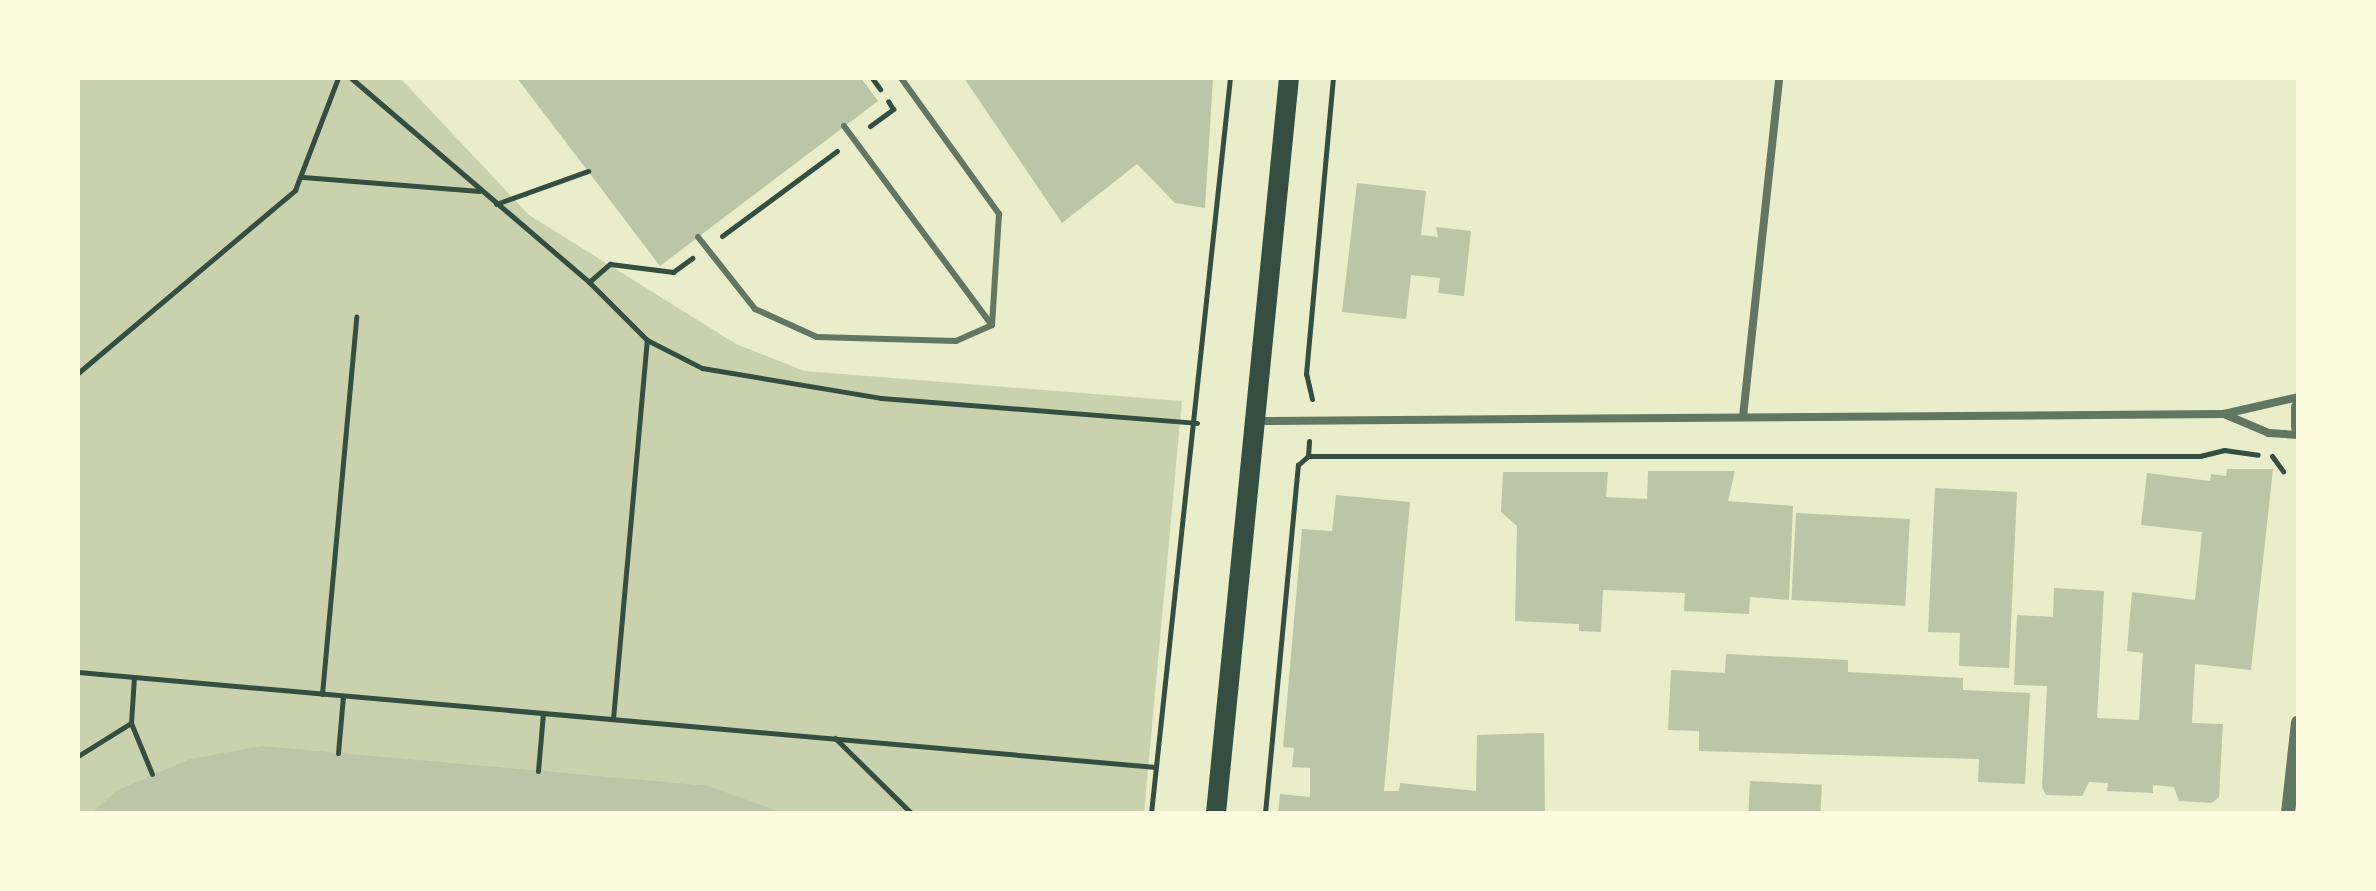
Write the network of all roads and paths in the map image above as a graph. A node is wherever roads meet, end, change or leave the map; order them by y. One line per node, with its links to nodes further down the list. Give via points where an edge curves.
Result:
1 (338, 78): 11 (path)
2 (351, 78): 12 (path)
3 (872, 78): 9 (path, via 893,109)
4 (901, 78): 18 (lane, via 999,214)
5 (1230, 78): 26 (path)
6 (1289, 78): 25 (main road)
7 (1779, 78): 24 (street)
8 (844, 126): 9 (lane)
9 (854, 139): 15 (path); 18 (lane)
10 (588, 171): 13 (path)
11 (303, 177): 12 (path); 20 (path, via 295,190)
12 (480, 192): 13 (path)
13 (495, 205): 16 (path)
14 (698, 237): 15 (lane)
15 (707, 247): 16 (path, via 673,272 610,264); 18 (lane, via 755,309 817,337 956,341)
16 (589, 282): 19 (path)
17 (356, 317): 33 (path)
18 (992, 325)
19 (647, 340): 26 (path, via 702,368 881,398); 36 (path)
20 (78, 373)
21 (2298, 397): 23 (street)
22 (2298, 407): 27 (street)
23 (2224, 414): 24 (street); 28 (street, via 2269,433)
24 (1743, 417): 25 (street)
25 (1254, 421): 47 (main road)
26 (1197, 423): 42 (path, via 1188,455)
27 (2298, 427)
28 (2298, 435)
29 (1308, 456): 30 (path, via 2200,456 2224,450 2274,457)
30 (2283, 471)
31 (78, 672): 32 (path)
32 (134, 677): 33 (path); 37 (path)
33 (322, 694): 34 (path)
34 (343, 696): 35 (path); 40 (path)
35 (543, 713): 36 (path); 43 (path)
36 (613, 719): 39 (path)
37 (131, 723): 41 (path); 44 (path)
38 (2298, 723): 48 (street)
39 (835, 738): 42 (path); 45 (path)
40 (338, 753)
41 (78, 756)
42 (1156, 767): 46 (path)
43 (538, 771)
44 (152, 774)
45 (911, 813)
46 (1151, 813)
47 (1216, 813)
48 (2288, 813)

